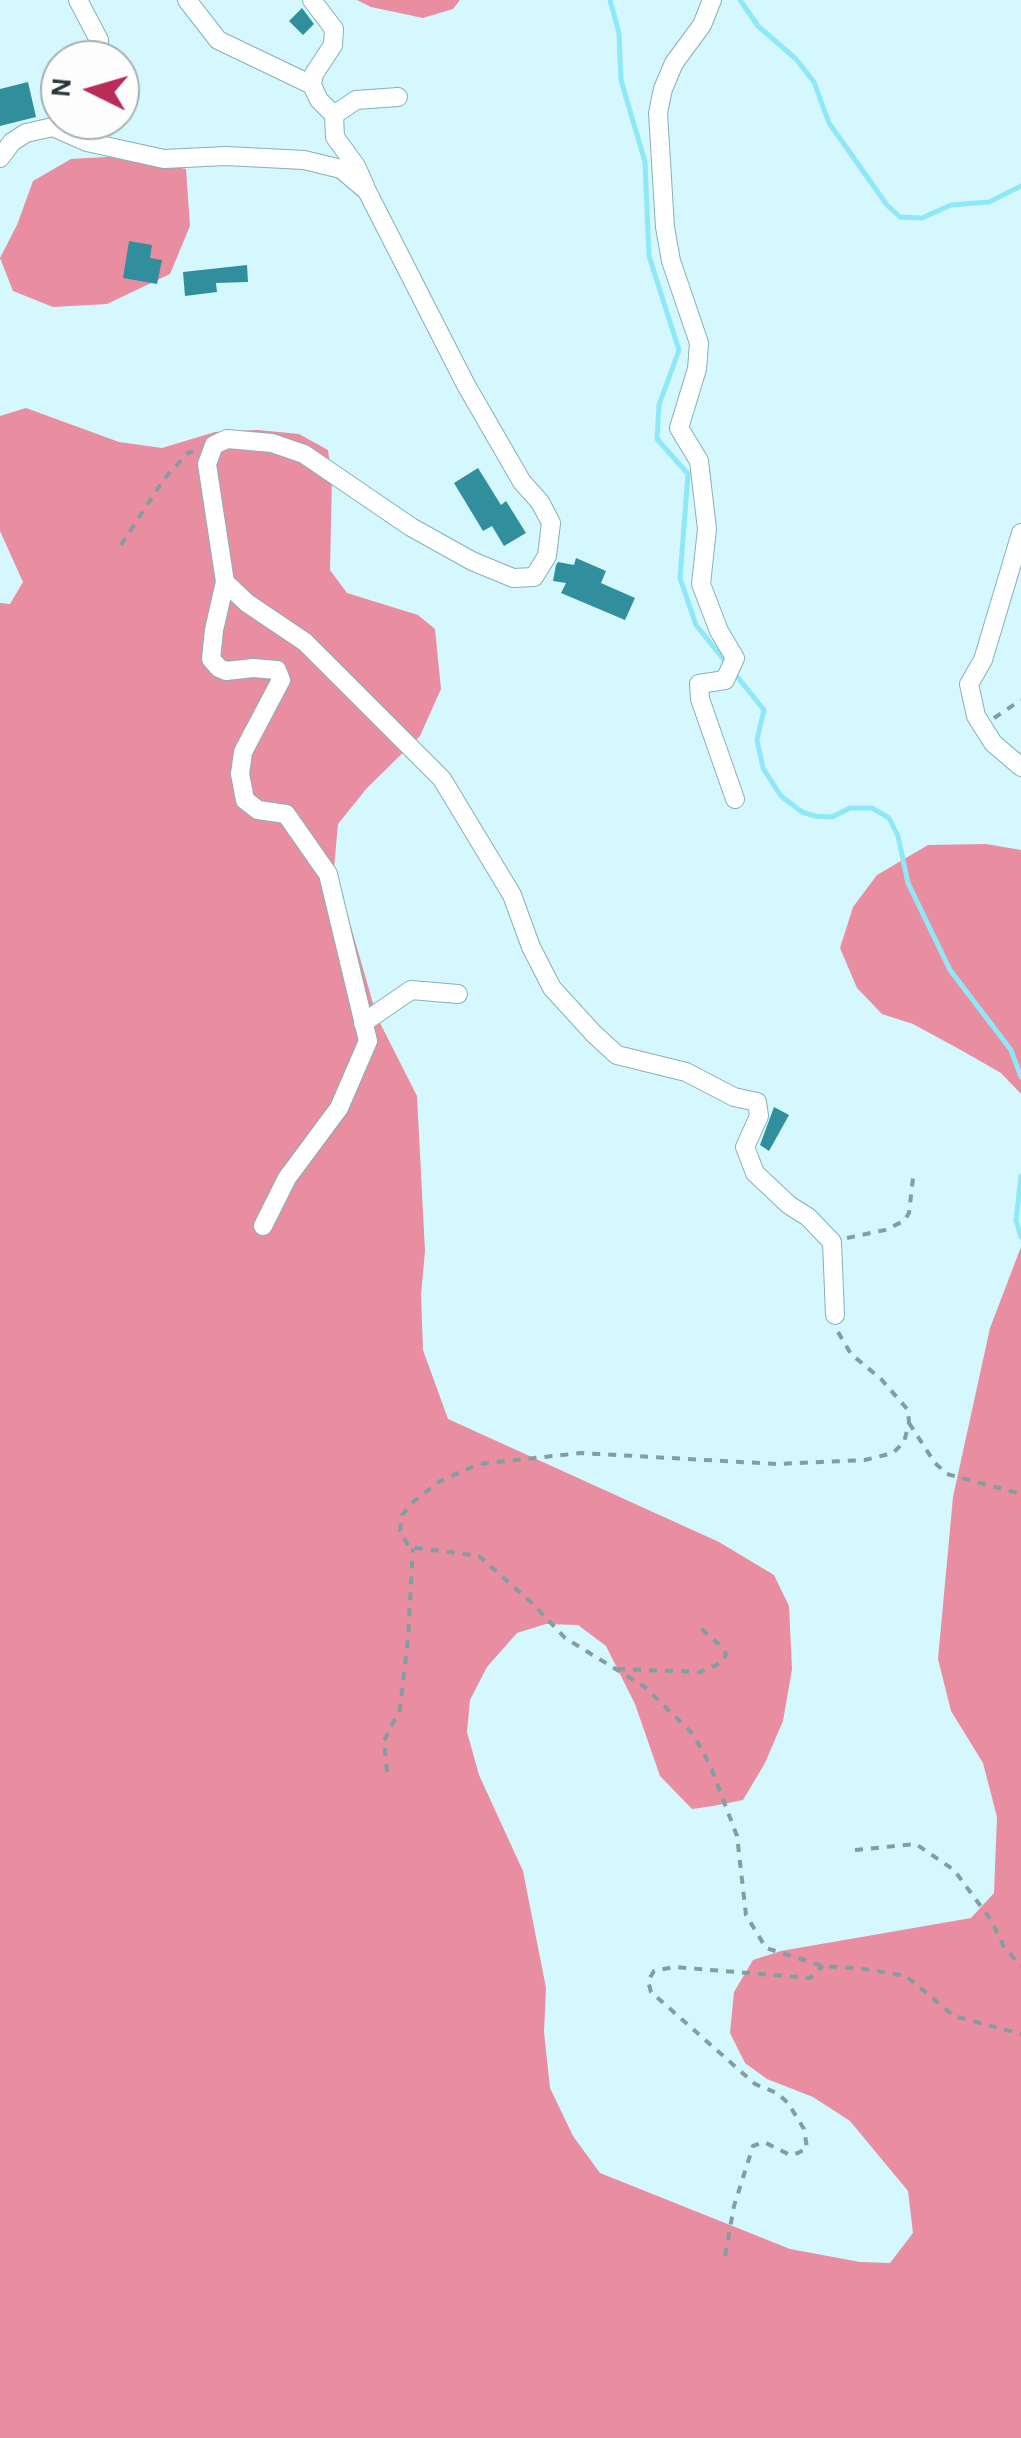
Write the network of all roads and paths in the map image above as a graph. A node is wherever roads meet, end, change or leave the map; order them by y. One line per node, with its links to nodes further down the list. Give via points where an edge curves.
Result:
1 (78, 0): 5 (street)
2 (187, 0): 6 (street, via 218,40)
3 (312, 0): 6 (street, via 334,29)
4 (712, 0): 20 (street, via 674,63 658,113 664,227 699,343 678,428 700,461 707,529 702,584 735,658 725,680 699,684 700,699)
5 (99, 40)
6 (312, 85): 8 (street)
7 (398, 98): 8 (street, via 356,100)
8 (334, 115): 12 (street, via 335,137)
9 (40, 130): 11 (street, via 12,142)
10 (83, 140): 12 (street, via 164,159 304,160 341,170)
11 (0, 158)
12 (367, 190): 13 (street, via 466,385 551,523 547,556 534,577 513,578 411,528 304,454 272,443 228,439)
13 (214, 445): 15 (path, via 188,453); 16 (street, via 207,464)
14 (1021, 533): 18 (street, via 969,684)
15 (121, 545)
16 (225, 582): 22 (street, via 211,659 226,671 277,670 281,680 243,752 246,800 258,810 286,814 328,874); 25 (street, via 305,642 442,779 512,895 552,988 594,1034 618,1055 686,1072 758,1102 745,1147 756,1173)
17 (1021, 700): 18 (path)
18 (982, 726): 19 (street)
19 (1021, 768)
20 (735, 798)
21 (458, 994): 22 (street, via 411,990)
22 (364, 1023): 24 (street, via 368,1042 338,1108 287,1178)
23 (913, 1178): 25 (path, via 904,1221)
24 (263, 1226)
25 (832, 1242): 26 (street)
26 (835, 1315): 27 (path, via 850,1354 902,1398)
27 (909, 1423): 28 (path, via 947,1474); 29 (path, via 893,1453 865,1460 777,1464 581,1453 478,1464 440,1481 402,1515 403,1540)
28 (1021, 1494)
29 (413, 1548): 31 (path, via 478,1556 565,1638); 32 (path, via 400,1709 384,1740)
30 (696, 1624): 31 (path, via 722,1648 723,1662 700,1672)
31 (613, 1669): 34 (path, via 665,1704 710,1765 737,1836 746,1916 766,1948)
32 (387, 1772)
33 (855, 1850): 35 (path, via 916,1844 954,1870)
34 (823, 1966): 36 (path, via 906,1976 954,2016); 37 (path, via 810,1978 674,1967 654,1971 648,1982 651,1992 755,2084 777,2093 804,2129 807,2148 798,2153 764,2142 753,2146)
35 (1021, 1966)
36 (1021, 2034)
37 (724, 2256)

